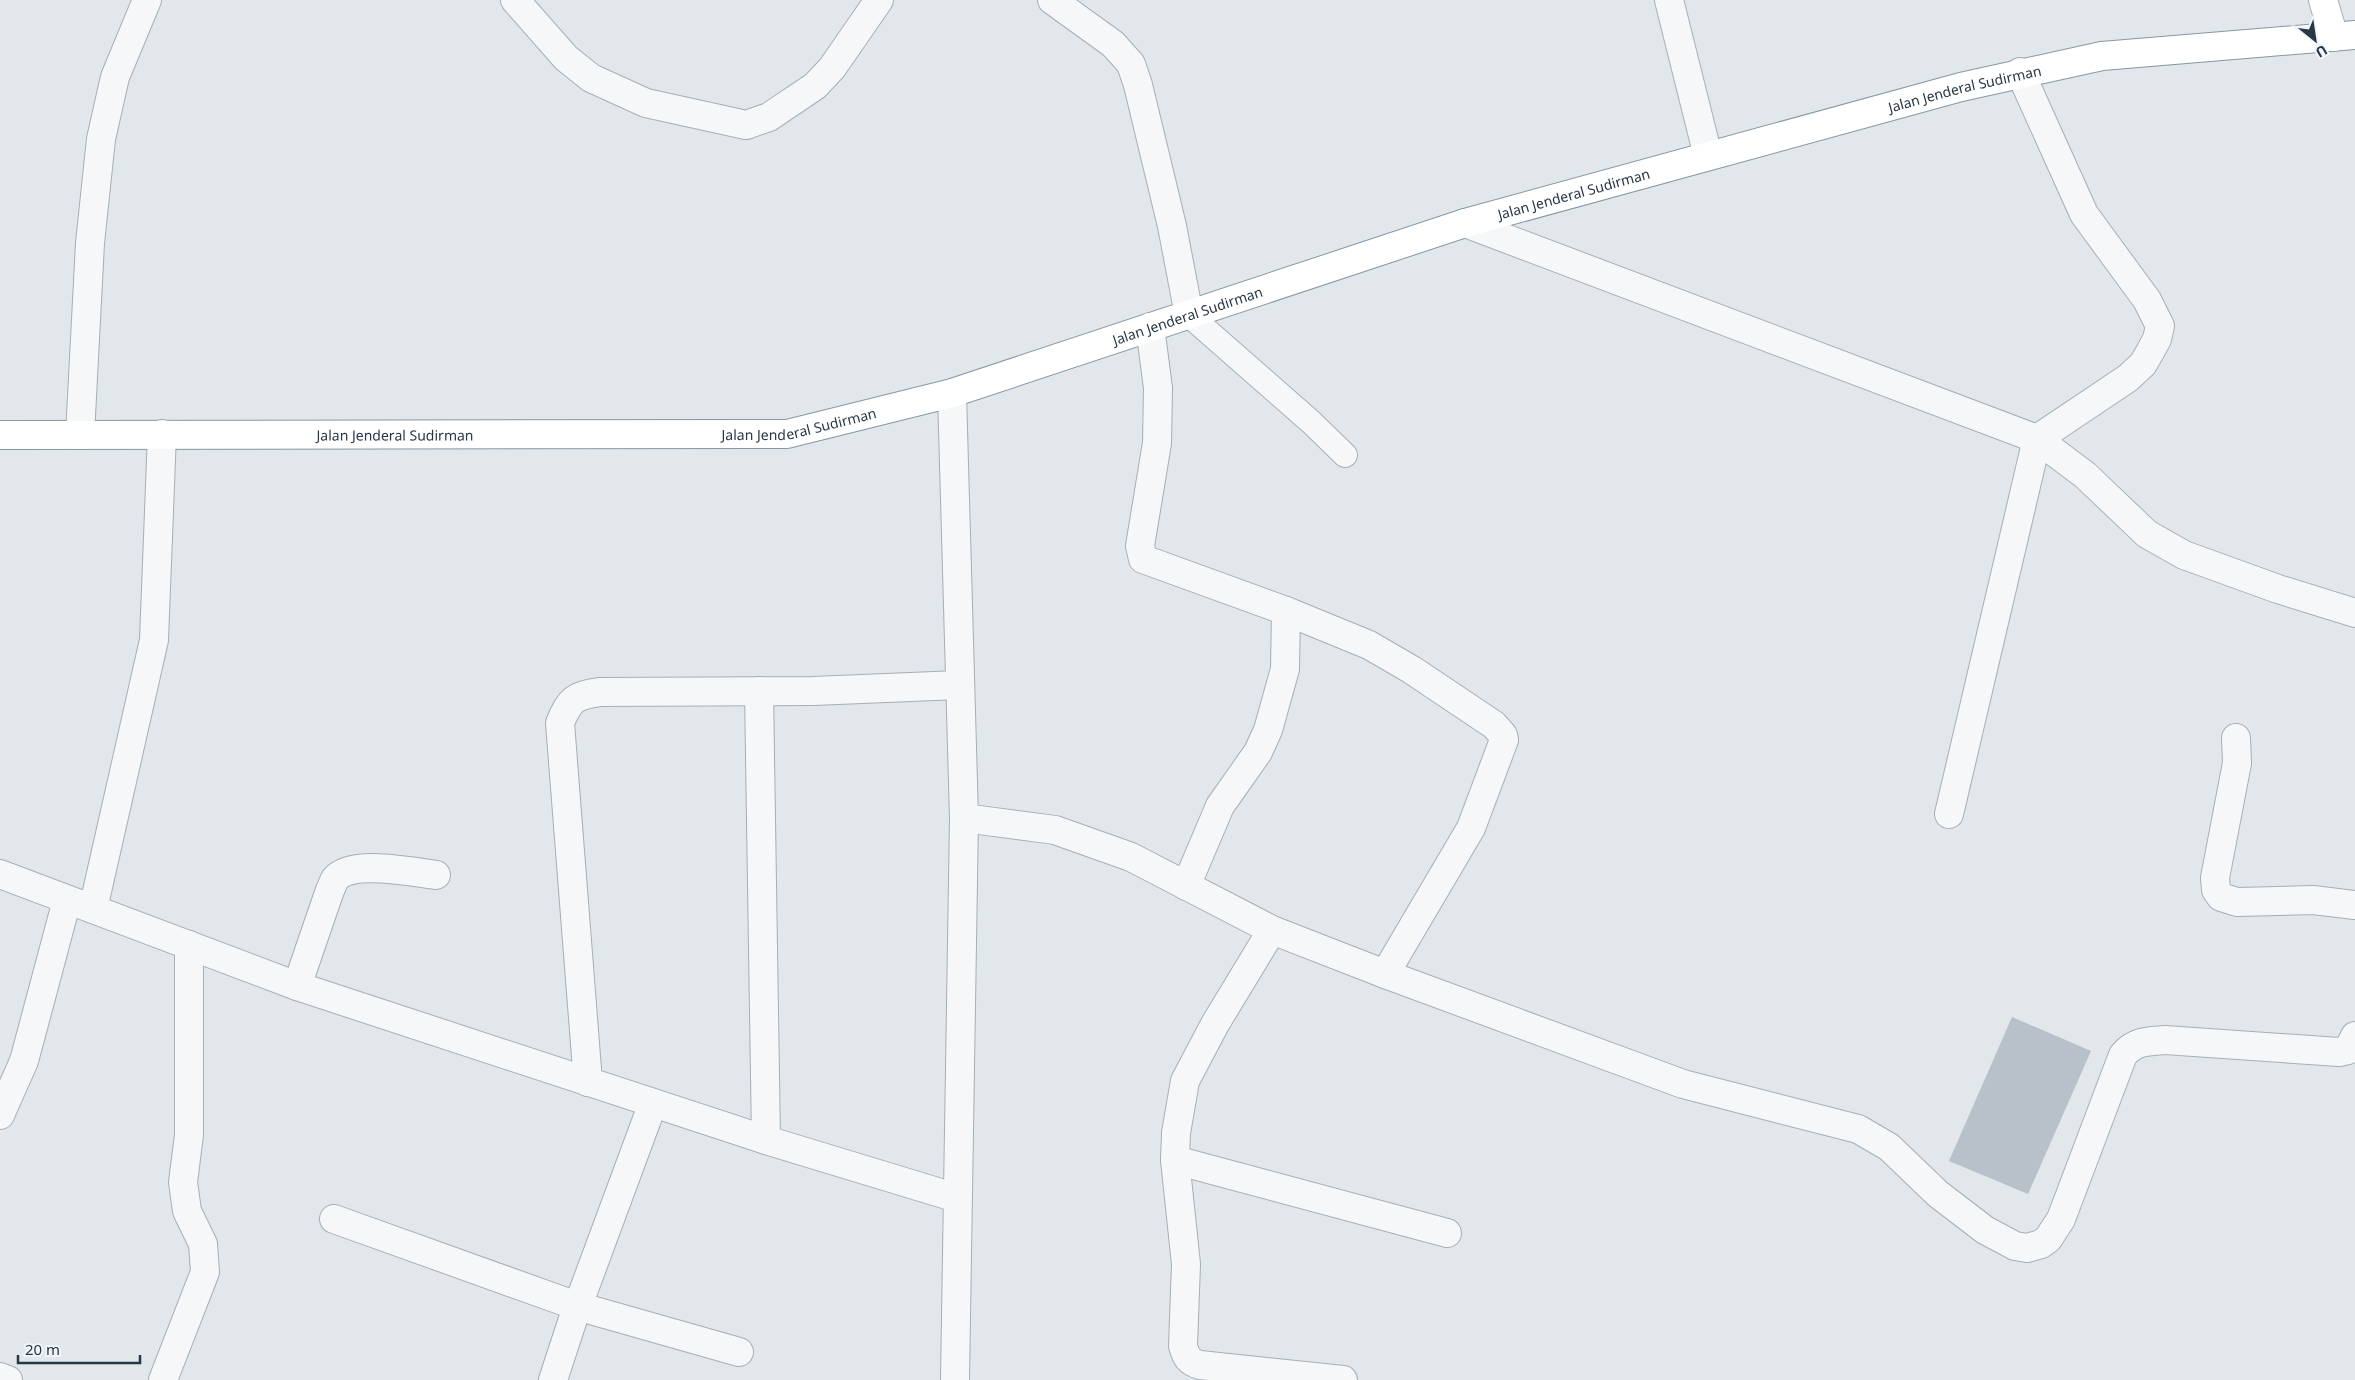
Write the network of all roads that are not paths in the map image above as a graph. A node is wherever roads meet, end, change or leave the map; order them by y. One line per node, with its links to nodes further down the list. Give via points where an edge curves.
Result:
1 (147, 0): 16 (street, via 115,76 101,139 90,243)
2 (516, 0): 3 (street, via 566,58 591,78 646,103 746,125 769,117 815,86 832,68)
3 (879, 0)
4 (1052, 0): 11 (street, via 1113,44 1131,64 1172,226)
5 (1669, 0): 9 (street)
6 (2323, 0): 7 (main road)
7 (2345, 36): 8 (main road, Jalan Jenderal Sudirman, via 2102,56)
8 (2020, 72): 9 (main road, Jalan Jenderal Sudirman); 17 (street, via 2084,214 2147,300 2160,326 2157,339 2143,364 2128,378)
9 (1708, 156): 10 (main road, Jalan Jenderal Sudirman)
10 (1465, 224): 11 (main road, Jalan Jenderal Sudirman); 17 (street)
11 (1189, 315): 12 (main road, Jalan Jenderal Sudirman); 18 (lane)
12 (1150, 328): 13 (main road, Jalan Jenderal Sudirman); 19 (street, via 1158,388 1157,443 1141,555 1146,561)
13 (952, 393): 14 (main road, Jalan Jenderal Sudirman, via 787,434); 21 (street)
14 (162, 434): 16 (main road, Jalan Jenderal Sudirman); 31 (street, via 154,640)
15 (0, 435): 16 (main road, Jalan Jenderal Sudirman)
16 (80, 435)
17 (2037, 438): 20 (street, via 2147,534 2184,556); 24 (street)
18 (1345, 455)
19 (1286, 611): 28 (street, via 1285,669 1268,730 1258,752 1220,806); 34 (street, via 1369,645 1494,725 1503,735 1504,740 1471,828)
20 (2355, 613)
21 (959, 685): 22 (street); 25 (street)
22 (759, 691): 37 (street, via 600,692 580,694 566,706 560,724); 40 (street)
23 (2236, 738): 30 (street, via 2237,763 2215,878 2216,890 2221,897 2237,902 2313,900)
24 (1949, 814)
25 (964, 818): 28 (street, via 1054,830 1131,857); 42 (street)
26 (0, 874): 29 (street)
27 (436, 875): 35 (street, via 360,868 336,878)
28 (1186, 886): 32 (street)
29 (67, 900): 31 (street); 39 (street, via 24,1062)
30 (2355, 905)
31 (94, 910): 33 (street)
32 (1272, 930): 34 (street); 41 (street, via 1185,1081)
33 (189, 945): 35 (street); 49 (street, via 189,1135 183,1182 187,1212 203,1244 205,1272)
34 (1385, 974): 36 (street, via 1683,1084 1858,1129 1889,1147 1938,1194 1985,1230 2015,1246 2026,1248 2048,1239 2061,1219 2123,1055 2131,1046 2143,1041 2165,1040 2339,1052 2348,1050)
35 (297, 986): 37 (street)
36 (2355, 1036)
37 (588, 1082): 38 (street)
38 (654, 1103): 40 (street); 45 (street)
39 (0, 1115)
40 (766, 1140): 42 (street)
41 (1175, 1160): 44 (street); 52 (street, via 1186,1264 1183,1346 1186,1357 1193,1363)
42 (958, 1198): 51 (street)
43 (334, 1219): 45 (street)
44 (1448, 1233)
45 (577, 1306): 46 (street); 50 (street)
46 (739, 1352)
47 (0, 1377): 48 (street)
48 (8, 1380)
49 (163, 1380)
50 (553, 1380)
51 (955, 1380)
52 (1343, 1380)

